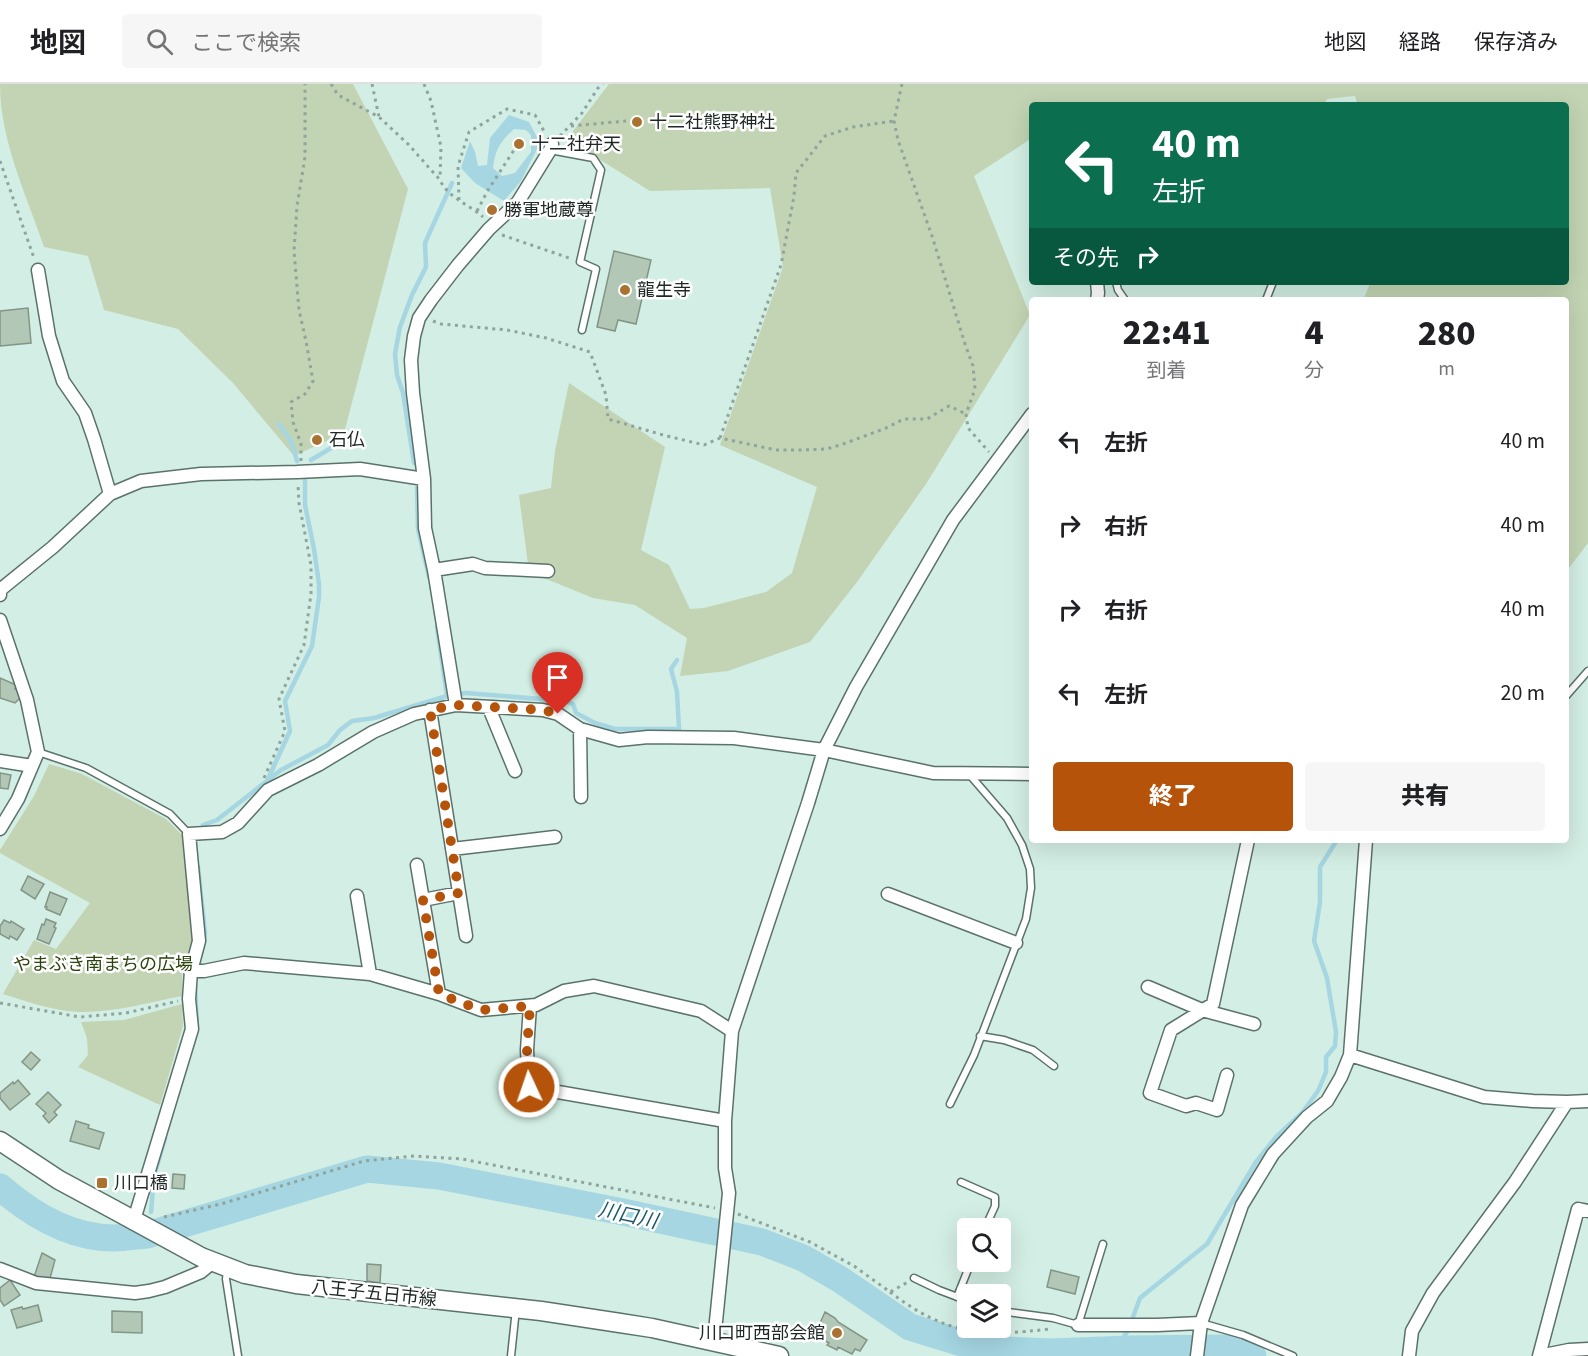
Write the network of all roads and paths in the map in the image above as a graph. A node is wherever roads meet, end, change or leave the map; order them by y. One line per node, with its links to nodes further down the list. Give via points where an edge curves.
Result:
1 (305, 84): 27 (path, via 305,157 294,251 299,310 313,381 305,394 291,402 292,422 301,444)
2 (331, 84): 7 (path, via 338,95)
3 (372, 84): 7 (path)
4 (424, 84): 14 (path, via 441,147)
5 (603, 84): 10 (path)
6 (902, 84): 9 (path)
7 (379, 117): 14 (path)
8 (626, 121): 10 (path)
9 (894, 121): 23 (path, via 974,366 975,389); 25 (path, via 825,136 796,173 781,265)
10 (570, 126): 12 (path)
11 (516, 147): 16 (path)
12 (551, 147): 15 (path, via 535,115 507,109 469,132 458,166); 17 (street, via 518,202); 22 (lane, via 593,158 601,170 580,262 596,269)
13 (0, 161): 20 (path)
14 (440, 180): 15 (path)
15 (457, 198): 16 (path)
16 (477, 211): 17 (path)
17 (493, 225): 28 (street, via 431,300 419,318 414,336 413,393)
18 (508, 238): 19 (path)
19 (560, 256)
20 (38, 270): 29 (street, via 49,336 63,381 84,413)
21 (441, 324): 25 (path, via 507,330 590,352 606,395 608,419 704,446)
22 (582, 330)
23 (966, 414): 25 (path, via 949,406 927,419 904,419 827,449 776,450); 26 (path, via 968,428)
24 (1029, 418): 26 (street)
25 (720, 438)
26 (996, 460): 41 (street, via 953,520)
27 (297, 472): 28 (street, via 360,469); 29 (street, via 201,474 141,481); 48 (path, via 311,565 311,594 304,645 279,699 285,731)
28 (424, 479): 30 (street, via 425,528)
29 (110, 494): 32 (street)
30 (434, 570): 31 (street, via 473,564); 37 (street)
31 (548, 572)
32 (0, 590): 33 (street)
33 (0, 595)
34 (0, 620): 42 (street, via 27,700)
35 (1588, 671): 36 (lane)
36 (1569, 693)
37 (456, 705): 38 (street); 39 (street)
38 (489, 708): 40 (street, via 543,710 558,714); 45 (street)
39 (430, 710): 51 (street, via 373,732 268,790 238,823 222,832); 55 (street)
40 (580, 729): 41 (street, via 619,740 734,738); 49 (street)
41 (824, 750): 46 (street, via 933,773); 72 (street)
42 (38, 752): 44 (street); 51 (lane, via 86,768 170,814)
43 (0, 761): 44 (street)
44 (32, 766): 50 (street)
45 (515, 771)
46 (969, 774): 47 (street); 62 (lane, via 1007,818 1030,868 1026,919)
47 (1029, 774)
48 (262, 781)
49 (581, 797)
50 (0, 829)
51 (189, 834): 63 (street, via 199,941)
52 (555, 837): 55 (street)
53 (1247, 843): 70 (street, via 1213,1004)
54 (1365, 843): 74 (street)
55 (452, 849): 57 (street)
56 (417, 865): 60 (street)
57 (459, 893): 60 (street); 61 (street)
58 (888, 894): 62 (street)
59 (357, 896): 64 (street)
60 (423, 900): 66 (street)
61 (466, 936)
62 (1016, 943): 73 (lane)
63 (191, 971): 64 (street, via 244,963); 67 (street)
64 (370, 974): 66 (street)
65 (1148, 987): 70 (street)
66 (439, 994): 69 (street, via 481,1010)
67 (189, 999): 68 (path, via 126,1013 80,1017); 86 (street, via 192,1029)
68 (0, 1003)
69 (530, 1006): 72 (street, via 564,992 594,986 701,1011); 80 (street, via 529,1087)
70 (1202, 1010): 71 (street); 76 (street, via 1171,1030 1150,1093 1186,1106 1196,1103 1217,1110)
71 (1254, 1024)
72 (732, 1031): 80 (street)
73 (980, 1036): 75 (lane, via 1033,1050); 79 (lane)
74 (1350, 1055): 78 (street, via 1484,1098); 96 (street, via 1327,1101 1274,1154 1242,1205)
75 (1054, 1066)
76 (1227, 1075)
77 (1588, 1101): 78 (street)
78 (1568, 1102): 104 (street, via 1433,1293 1412,1331)
79 (950, 1104)
80 (725, 1121): 83 (street)
81 (0, 1141): 86 (main road, 八王子五日市線, via 59,1180)
82 (961, 1182): 85 (lane, via 995,1197)
83 (728, 1210): 86 (path, via 462,1159 414,1156 364,1161 221,1204 167,1217); 91 (path, via 810,1242 855,1266); 97 (street)
84 (1588, 1211): 105 (street, via 1578,1209)
85 (990, 1218)
86 (134, 1220): 88 (main road, 八王子五日市線)
87 (1103, 1244): 95 (lane)
88 (214, 1262): 89 (street, via 165,1287 135,1293 36,1283); 93 (main road, 八王子五日市線, via 296,1284); 99 (lane, via 226,1279)
89 (0, 1269)
90 (914, 1278): 91 (path); 92 (lane)
91 (890, 1292): 95 (path, via 932,1319 974,1331 1011,1333)
92 (957, 1297)
93 (516, 1308): 97 (main road, 八王子五日市線); 100 (lane)
94 (1011, 1312): 95 (lane, via 1053,1317)
95 (1078, 1325): 96 (street)
96 (1200, 1327): 102 (street); 103 (lane, via 1243,1335)
97 (714, 1341): 101 (main road, 八王子五日市線)
98 (1581, 1351): 105 (street)
99 (238, 1356)
100 (511, 1356)
101 (779, 1356)
102 (1197, 1356)
103 (1293, 1356)
104 (1410, 1356)
105 (1539, 1356)

